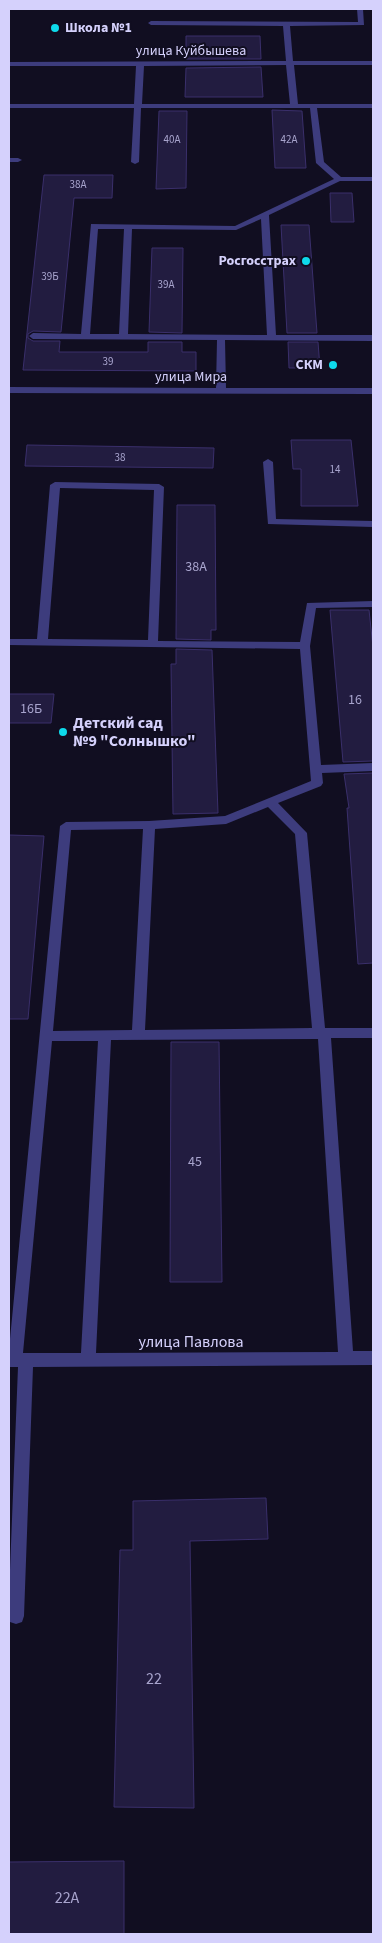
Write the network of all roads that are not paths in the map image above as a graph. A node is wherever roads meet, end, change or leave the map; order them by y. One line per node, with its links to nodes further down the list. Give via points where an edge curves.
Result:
1 (360, 9): 3 (street, via 362,24)
2 (152, 23): 3 (street)
3 (286, 24): 4 (street)
4 (290, 63): 5 (street, улица Куйбышева); 7 (street, улица Куйбышева); 10 (street)
5 (373, 63)
6 (9, 64): 7 (street, улица Куйбышева)
7 (140, 64): 9 (street)
8 (9, 106): 9 (street)
9 (138, 106): 10 (street); 15 (street)
10 (294, 106): 11 (street)
11 (313, 106): 12 (street); 16 (street, via 320,163)
12 (373, 106)
13 (9, 160): 14 (street)
14 (18, 160)
15 (135, 162)
16 (339, 179): 17 (street); 18 (street)
17 (373, 179)
18 (265, 214): 19 (street, via 236,228); 24 (street)
19 (128, 227): 21 (street, via 94,226); 22 (street)
20 (33, 336): 21 (street)
21 (85, 336): 22 (street)
22 (122, 337): 23 (street)
23 (222, 337): 24 (street); 27 (street)
24 (272, 337): 25 (street)
25 (373, 338)
26 (9, 390): 27 (street, улица Мира)
27 (221, 391): 28 (street, улица Мира)
28 (373, 391)
29 (268, 462): 30 (street, via 271,522)
30 (373, 524)
31 (373, 604): 35 (street, via 311,605)
32 (9, 642): 33 (street)
33 (42, 643): 34 (street); 34 (street, via 55,485 158,488)
34 (153, 645): 35 (street)
35 (304, 646): 37 (street)
36 (373, 767): 37 (street)
37 (316, 769): 38 (street, via 318,783)
38 (270, 802): 39 (street, via 226,820); 40 (street, via 301,833)
39 (149, 825): 43 (street); 44 (street, via 66,826)
40 (322, 1033): 41 (street); 43 (street); 45 (street)
41 (373, 1033)
42 (105, 1035): 43 (street); 44 (street); 48 (street)
43 (138, 1035)
44 (46, 1036): 47 (street)
45 (346, 1358): 46 (street, улица Павлова); 48 (street, улица Павлова)
46 (373, 1358)
47 (16, 1360): 48 (street, улица Павлова); 49 (street)
48 (88, 1360)
49 (16, 1616)

